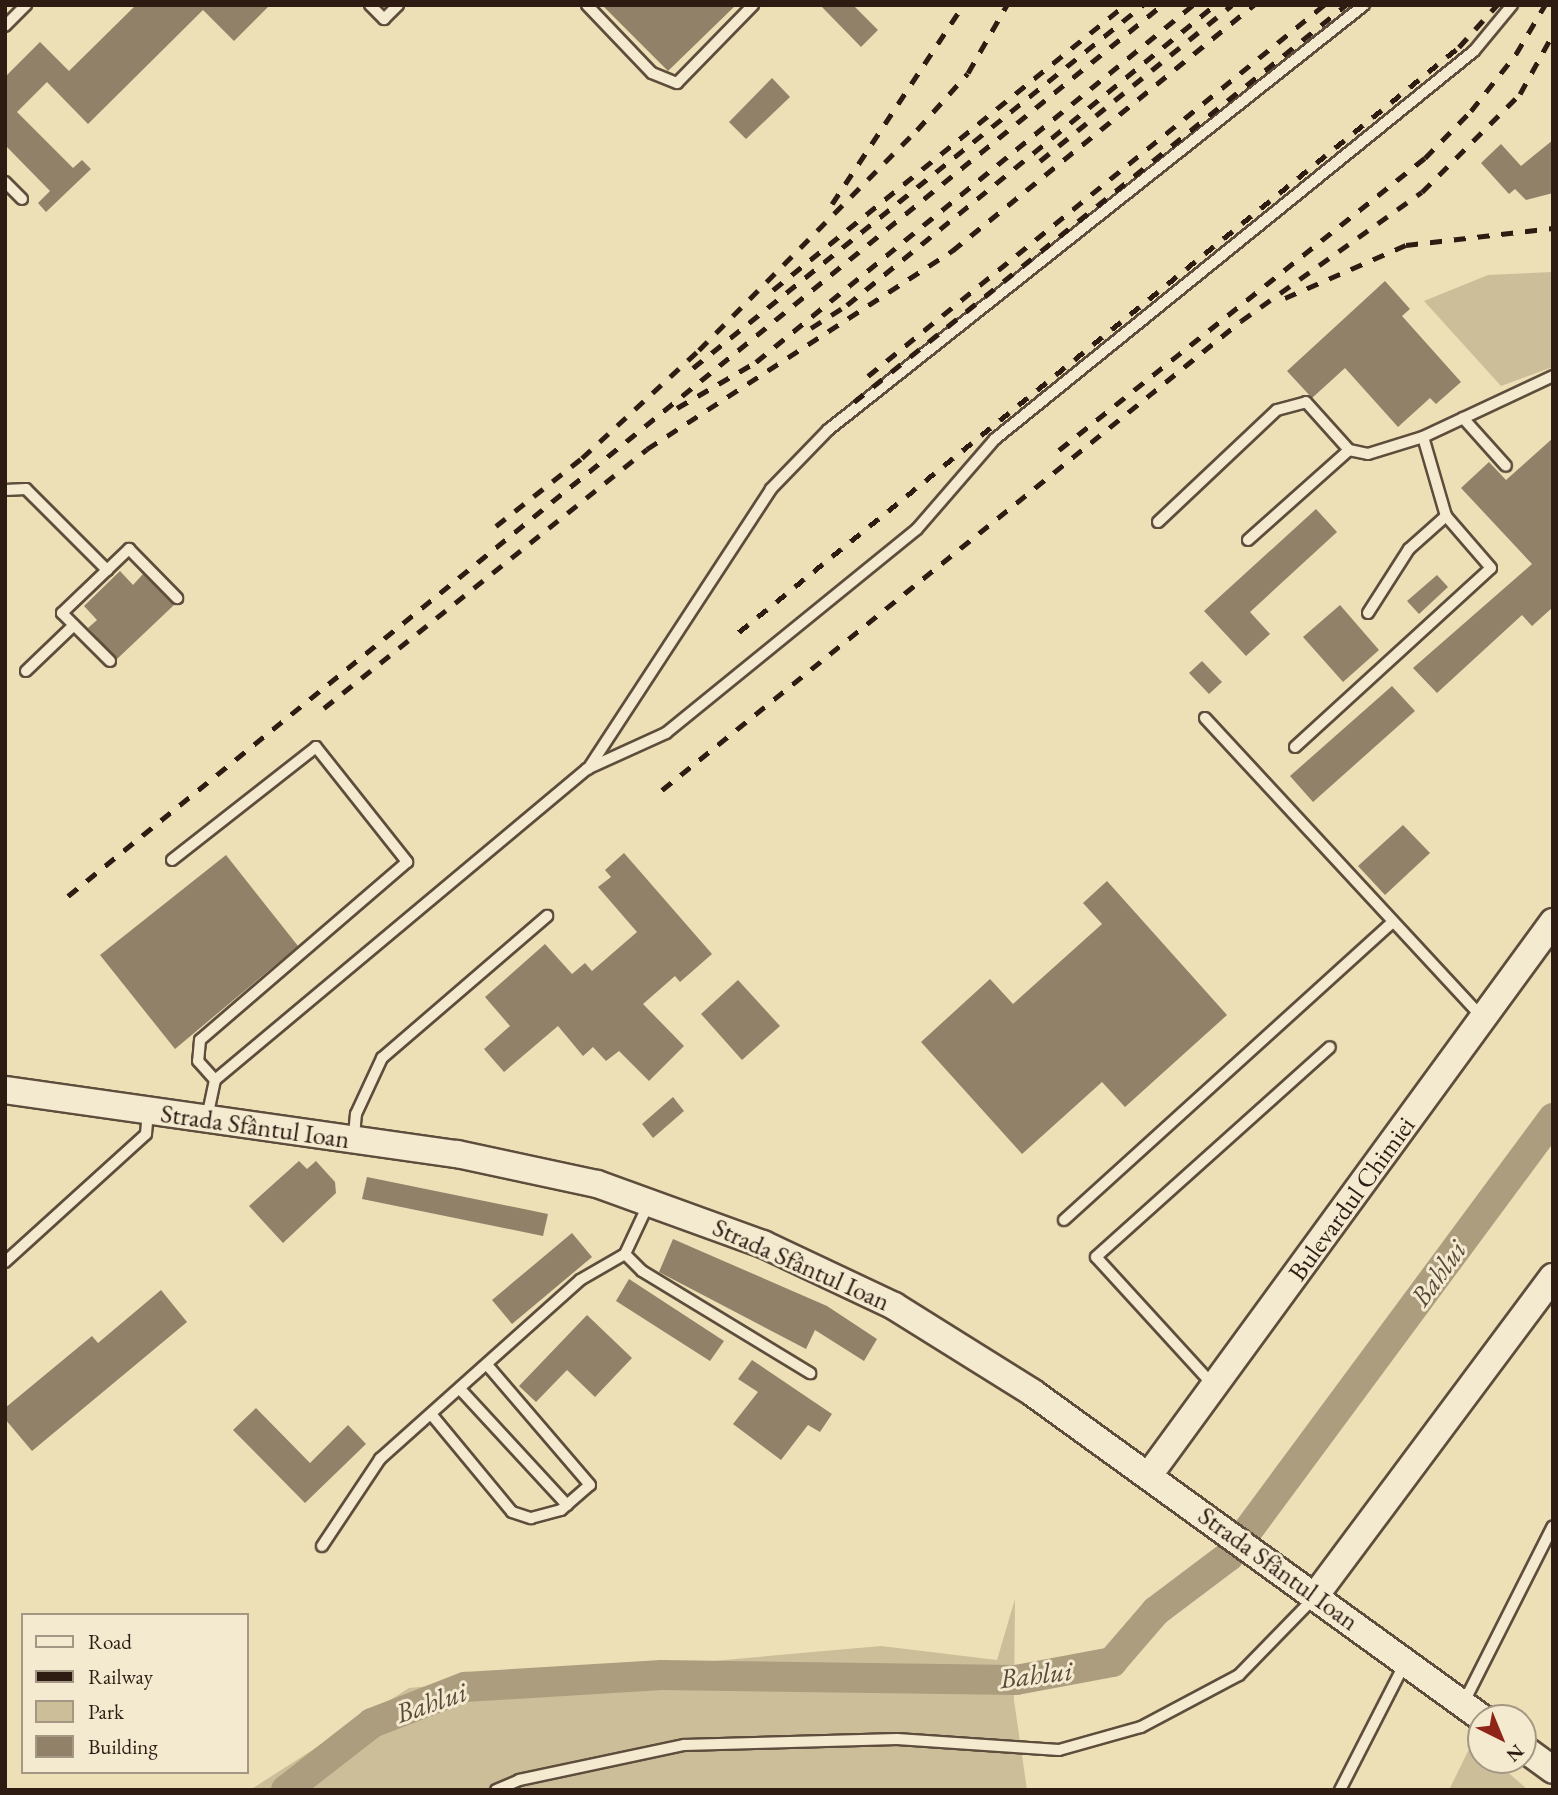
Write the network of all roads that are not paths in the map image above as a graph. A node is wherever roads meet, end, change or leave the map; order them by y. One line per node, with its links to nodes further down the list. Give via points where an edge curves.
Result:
1 (26, 5): 8 (lane)
2 (370, 5): 3 (lane, via 384,19)
3 (398, 5)
4 (587, 5): 5 (lane, via 652,73 677,83)
5 (753, 5)
6 (1364, 5): 28 (lane, via 828,430 771,489)
7 (1512, 5): 28 (lane, via 1474,51 995,439 917,529 666,733)
8 (5, 26)
9 (5, 182): 10 (lane)
10 (22, 199)
11 (1553, 376): 12 (lane)
12 (1462, 418): 13 (lane); 15 (lane)
13 (1423, 437): 14 (lane, via 1368,454); 17 (lane)
14 (1349, 450): 18 (lane, via 1306,402 1277,410); 19 (lane)
15 (1506, 466)
16 (5, 490): 20 (lane, via 26,489)
17 (1446, 516): 22 (lane, via 1409,549); 27 (lane, via 1491,568)
18 (1158, 522)
19 (1248, 540)
20 (107, 570): 21 (lane, via 129,549); 23 (lane, via 62,613)
21 (177, 598)
22 (1368, 613)
23 (74, 625): 24 (lane); 25 (lane)
24 (110, 662)
25 (26, 671)
26 (1205, 718): 32 (lane)
27 (1295, 747)
28 (587, 769): 35 (lane)
29 (172, 860): 35 (lane, via 316,747 407,862 200,1040 198,1061)
30 (547, 916): 39 (lane, via 382,1058 356,1114)
31 (1553, 922): 33 (main road, Bulevardul Chimiei)
32 (1392, 923): 33 (lane); 41 (lane)
33 (1483, 1018): 47 (main road, Bulevardul Chimiei)
34 (1330, 1047): 47 (lane, via 1096,1257)
35 (215, 1080): 38 (lane)
36 (5, 1090): 37 (main road, Strada Sfântul Ioan)
37 (148, 1112): 38 (main road, Strada Sfântul Ioan); 43 (lane, via 146,1134)
38 (206, 1120): 39 (main road, Strada Sfântul Ioan)
39 (354, 1140): 40 (main road, Strada Sfântul Ioan, via 457,1154)
40 (650, 1200): 42 (lane); 50 (main road, Strada Sfântul Ioan, via 763,1244 894,1306 1033,1393)
41 (1064, 1220)
42 (625, 1254): 45 (lane, via 580,1280); 46 (lane, via 642,1271)
43 (5, 1262)
44 (1553, 1277): 54 (main road)
45 (487, 1365): 48 (lane); 51 (lane, via 590,1485)
46 (810, 1373)
47 (1216, 1387): 50 (main road, Bulevardul Chimiei)
48 (460, 1389): 49 (lane); 51 (lane)
49 (431, 1414): 51 (lane, via 512,1512 531,1518); 53 (lane, via 380,1459)
50 (1149, 1475): 54 (main road, Strada Sfântul Ioan)
51 (567, 1505)
52 (1553, 1526): 56 (lane)
53 (322, 1546)
54 (1315, 1596): 55 (main road, Strada Sfântul Ioan); 60 (lane, via 1239,1675 1141,1727 1059,1750 898,1739 684,1745 519,1780)
55 (1405, 1663): 57 (main road, Strada Sfântul Ioan); 61 (lane)
56 (1476, 1704)
57 (1467, 1707)
58 (1537, 1758): 59 (main road)
59 (1553, 1770)
60 (496, 1790)
61 (1340, 1790)

